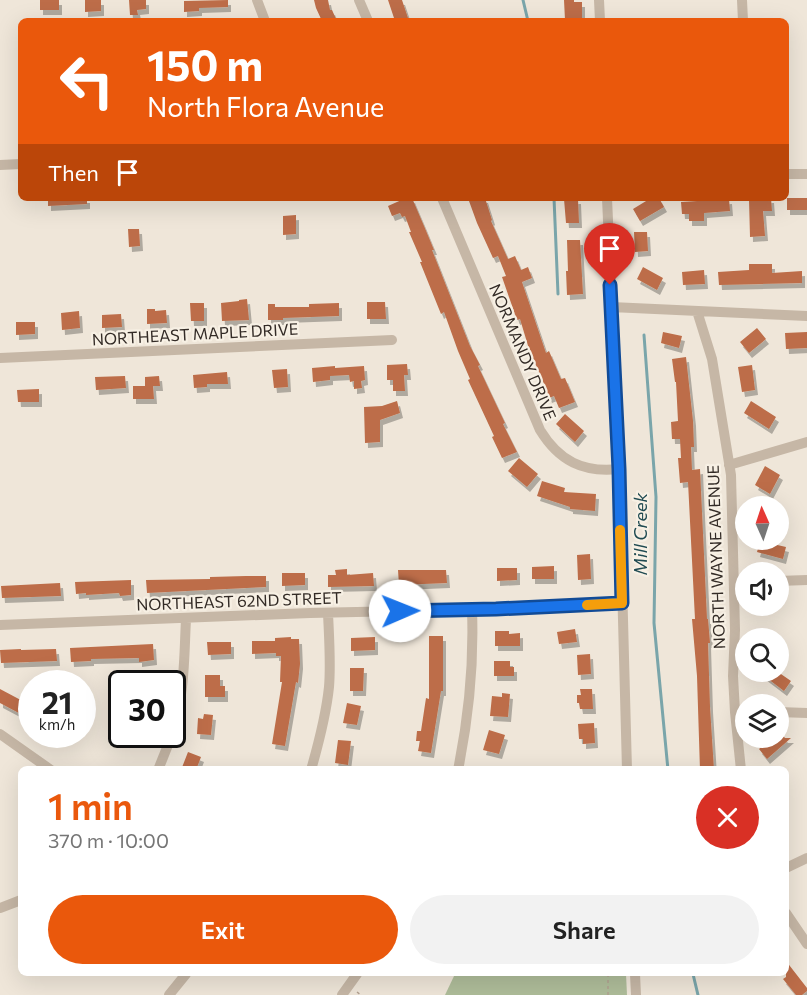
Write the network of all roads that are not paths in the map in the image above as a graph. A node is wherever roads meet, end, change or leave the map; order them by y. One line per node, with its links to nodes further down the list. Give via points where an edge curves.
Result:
1 (257, 0): 5 (street)
2 (359, 0): 6 (street)
3 (599, 0): 7 (street)
4 (742, 0): 8 (street)
5 (264, 18)
6 (367, 18)
7 (600, 18)
8 (743, 18)
9 (18, 164): 10 (street)
10 (0, 165)
11 (789, 174): 12 (street)
12 (807, 174)
13 (443, 201): 22 (street, NORMANDY DRIVE, via 546,441 575,464 592,469)
14 (607, 201): 15 (street)
15 (611, 307): 16 (street); 22 (street)
16 (697, 311): 17 (street); 21 (street, NORTH WAYNE AVENUE, via 712,359)
17 (807, 316)
18 (392, 340): 19 (street, NORTHEAST MAPLE DRIVE)
19 (0, 358)
20 (807, 442): 21 (street)
21 (729, 465): 25 (street, NORTH WAYNE AVENUE)
22 (619, 469): 26 (street)
23 (807, 580): 24 (street)
24 (789, 581)
25 (734, 584): 32 (street, NORTH WAYNE AVENUE, via 733,676)
26 (622, 603): 27 (street, NORTHEAST 62ND STREET); 42 (street)
27 (472, 610): 28 (street, NORTHEAST 62ND STREET); 41 (street, via 471,684)
28 (328, 613): 29 (street, NORTHEAST 62ND STREET); 40 (street, via 329,688)
29 (186, 619): 30 (street, NORTHEAST 62ND STREET); 31 (street)
30 (0, 625)
31 (184, 670)
32 (736, 694)
33 (789, 712): 34 (street)
34 (807, 713)
35 (0, 734): 38 (street)
36 (167, 748): 39 (street)
37 (741, 748): 43 (street, NORTH WAYNE AVENUE)
38 (45, 766)
39 (160, 766)
40 (312, 766)
41 (459, 766)
42 (627, 766)
43 (741, 766)
44 (807, 858): 45 (street)
45 (789, 867)
46 (18, 901): 47 (street)
47 (0, 908)
48 (789, 917): 49 (street)
49 (807, 944)
50 (184, 976): 53 (street)
51 (352, 976): 54 (street)
52 (635, 976): 55 (street)
53 (169, 995)
54 (342, 995)
55 (636, 995)

